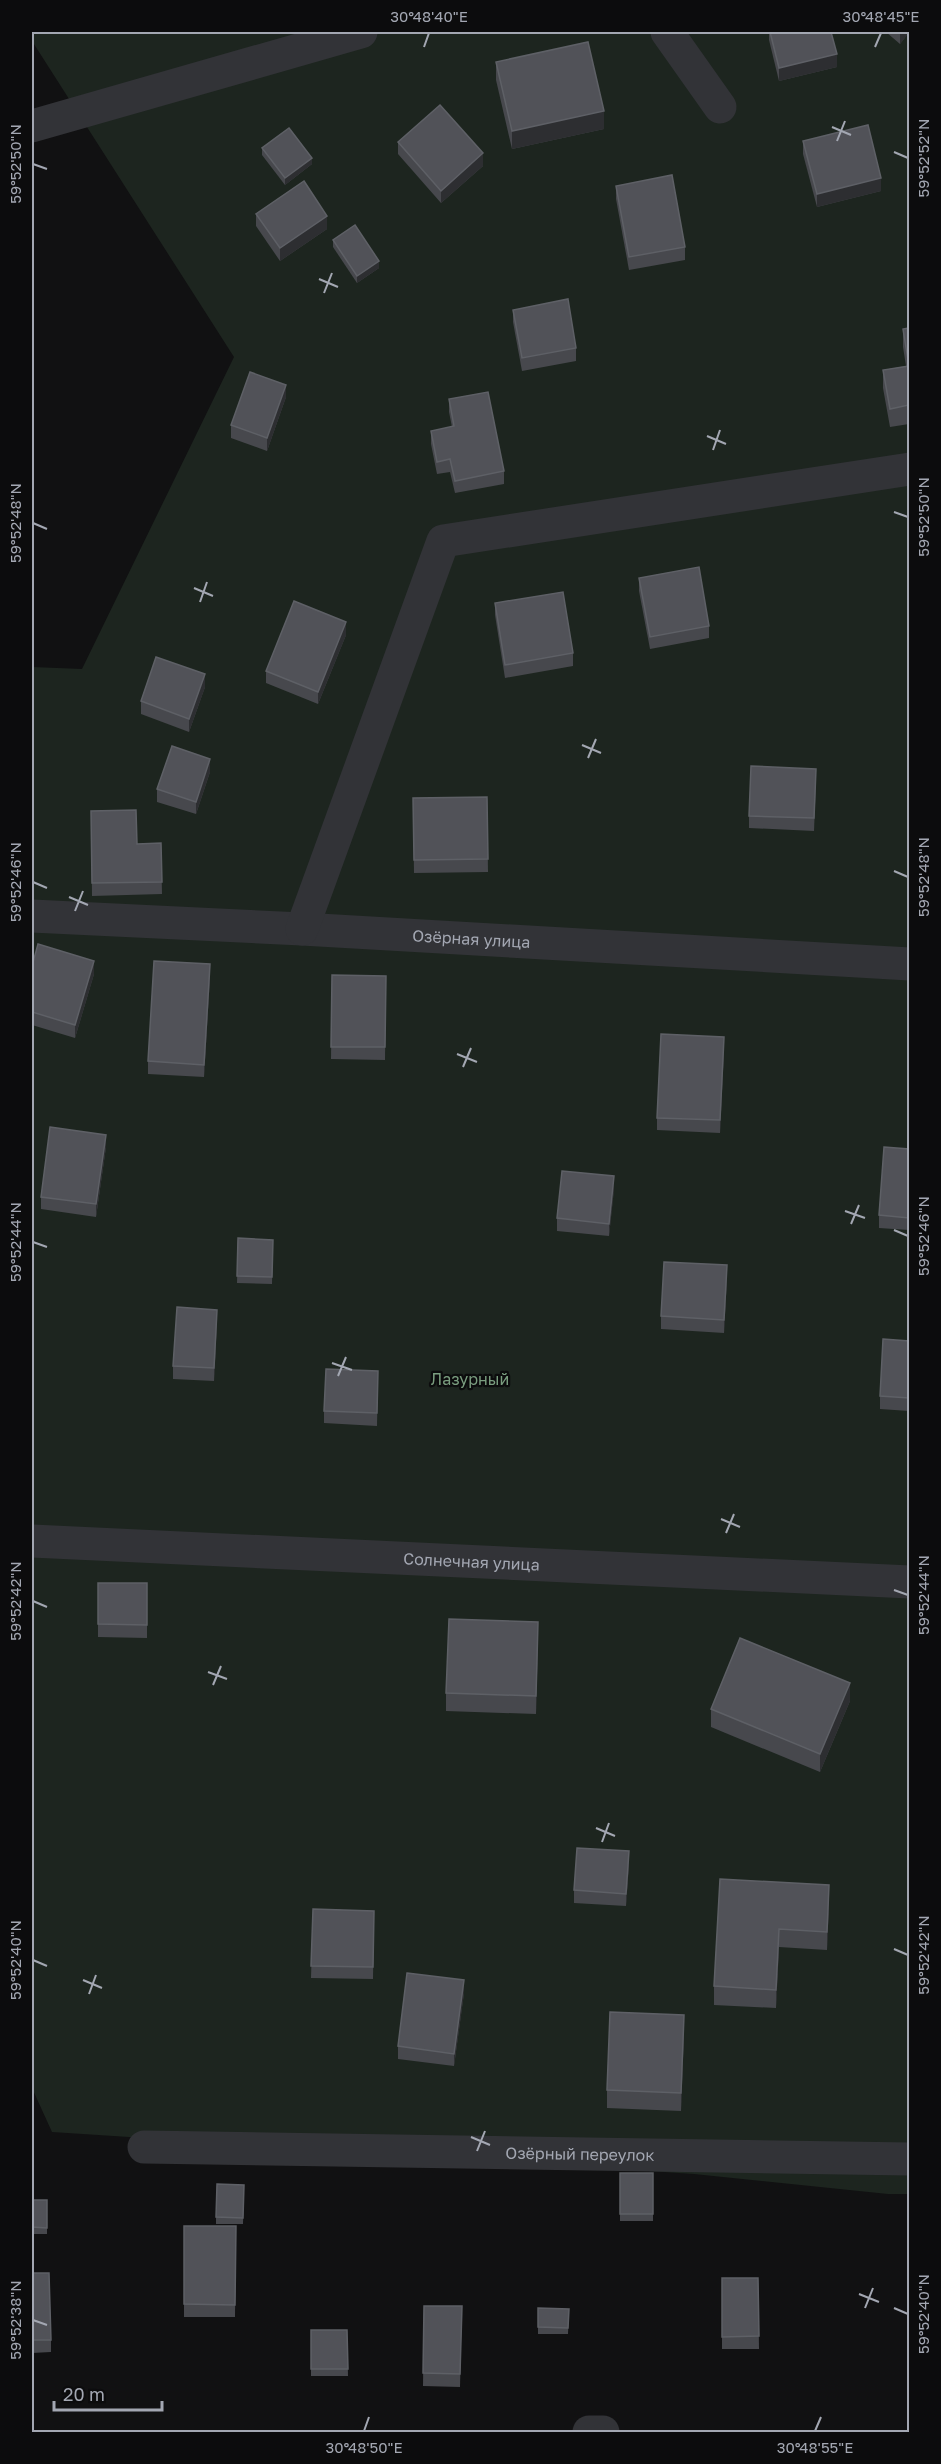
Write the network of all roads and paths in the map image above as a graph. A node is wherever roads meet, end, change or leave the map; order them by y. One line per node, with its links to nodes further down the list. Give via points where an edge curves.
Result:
1 (361, 32): 3 (street)
2 (667, 32): 4 (street)
3 (300, 39): 5 (street)
4 (720, 107)
5 (32, 126)
6 (909, 469): 8 (street, via 443,541)
7 (32, 916): 8 (street, Озёрная улица)
8 (302, 928): 9 (street, Озёрная улица)
9 (909, 964)
10 (32, 1541): 11 (street, Солнечная улица)
11 (909, 1582)
12 (144, 2147): 13 (street, Озёрный переулок)
13 (909, 2159)
14 (589, 2433): 15 (street)
15 (603, 2433)

